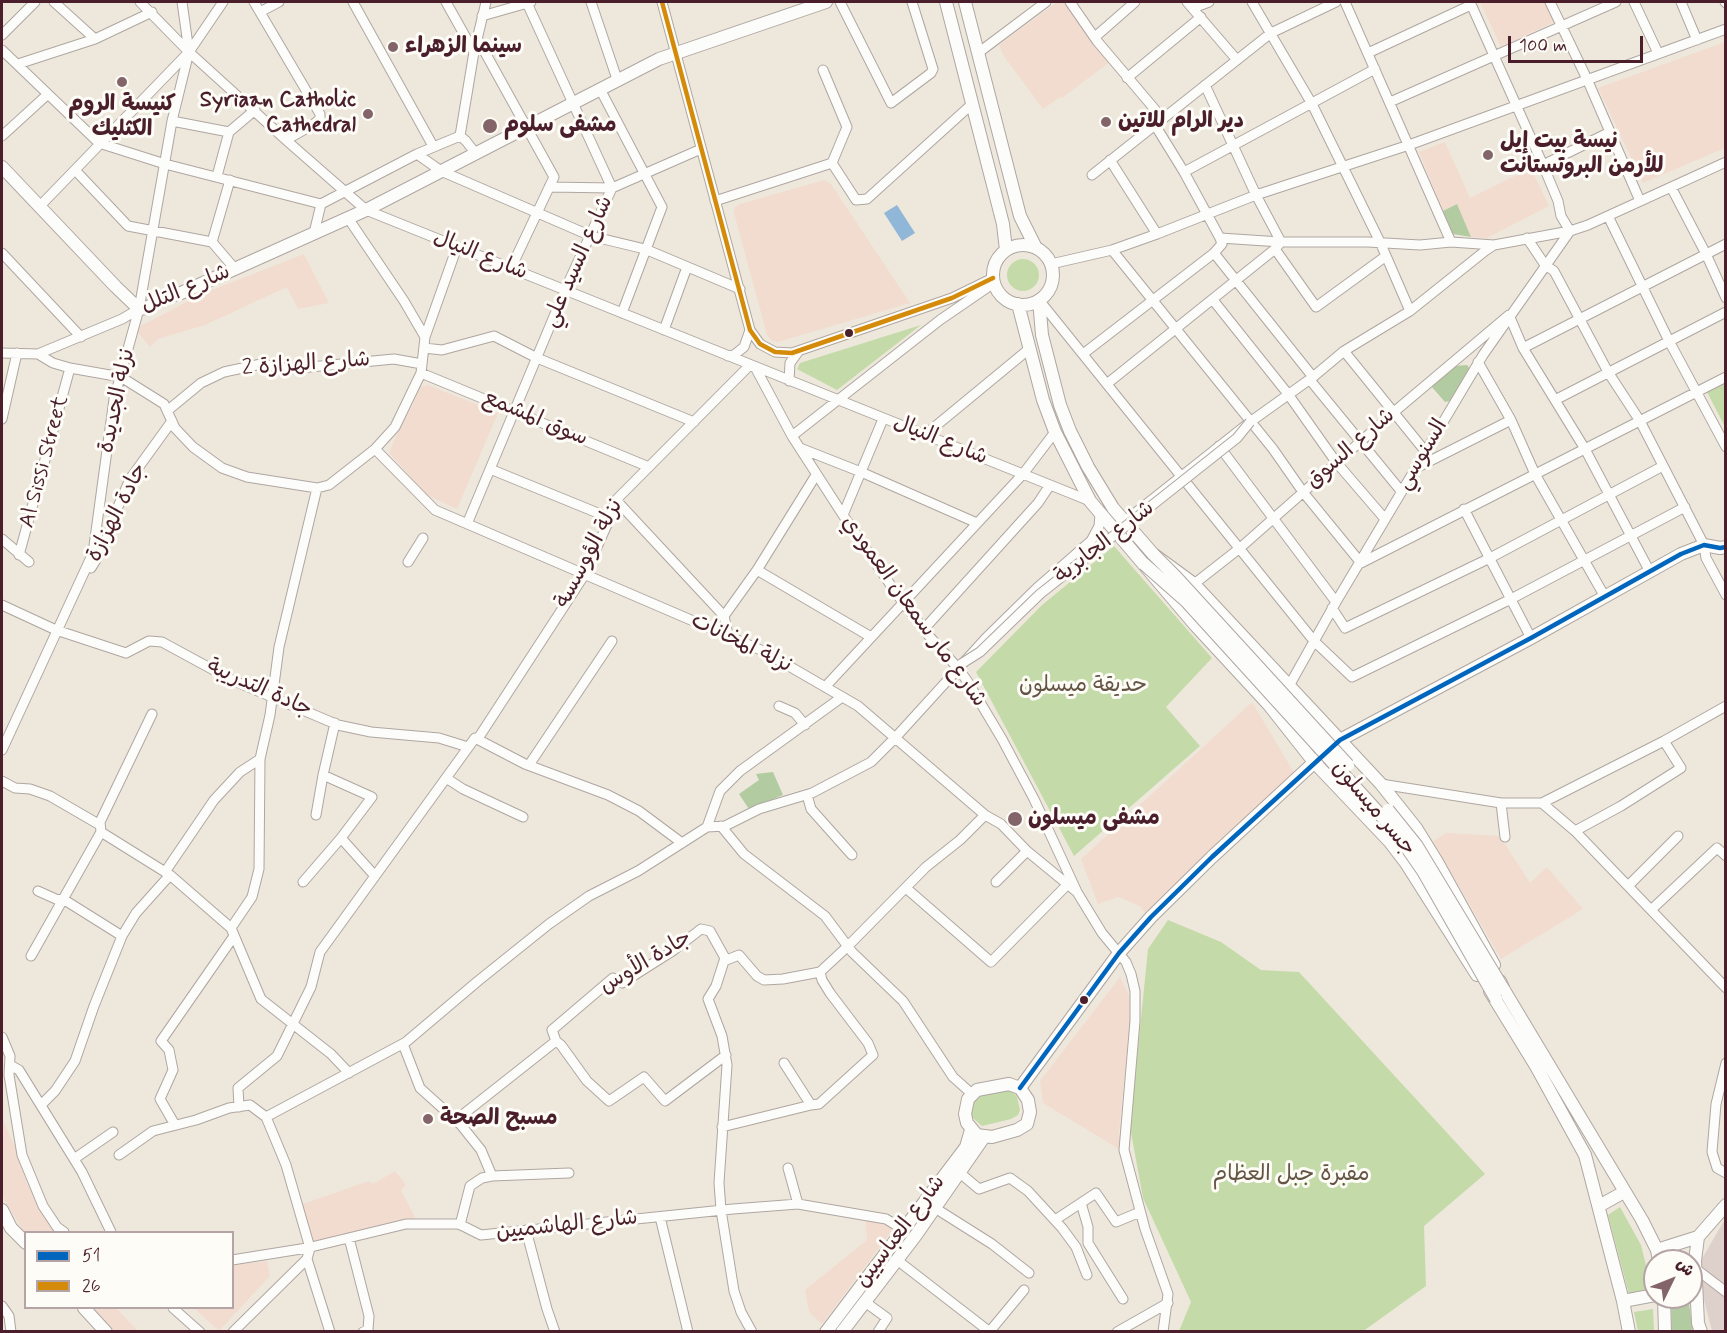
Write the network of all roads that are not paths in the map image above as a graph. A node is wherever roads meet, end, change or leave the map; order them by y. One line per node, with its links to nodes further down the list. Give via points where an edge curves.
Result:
1 (35, 2): 39 (street)
2 (54, 2): 42 (street)
3 (140, 2): 32 (street, شارع النيال)
4 (182, 2): 46 (street, نزلة الجديدة)
5 (223, 2): 46 (street)
6 (254, 2): 33 (street)
7 (279, 2): 33 (street)
8 (353, 2): 78 (street)
9 (446, 2): 47 (street)
10 (486, 2): 34 (street)
11 (529, 2): 34 (street); 63 (street, شارع السيد علي)
12 (591, 2): 57 (street)
13 (662, 2): 45 (street)
14 (826, 2): 45 (main road, شارع التلل)
15 (840, 2): 16 (street, via 891,103 933,69)
16 (912, 2)
17 (946, 2): 64 (main road)
18 (965, 2): 48 (main road)
19 (1046, 2): 48 (street)
20 (1070, 2): 40 (street)
21 (1135, 2): 40 (street)
22 (1209, 2): 31 (street)
23 (1252, 2): 38 (street)
24 (1336, 2): 38 (street)
25 (1345, 2): 49 (street)
26 (1550, 2): 36 (street)
27 (1616, 2): 36 (street)
28 (1634, 2): 50 (street)
29 (1681, 2): 43 (street)
30 (1471, 3): 49 (street); 51 (street)
31 (1190, 5): 35 (street)
32 (152, 12): 42 (street); 46 (street, شارع النيال)
33 (260, 12): 75 (street, via 320,114 314,124)
34 (482, 16): 41 (street)
35 (1201, 17): 52 (street); 56 (street)
36 (1561, 25): 51 (street); 58 (street)
37 (1725, 29): 43 (street)
38 (1271, 33): 52 (street); 65 (street)
39 (2, 35)
40 (1095, 36): 56 (street)
41 (477, 38): 47 (street); 70 (street)
42 (95, 39): 53 (street)
43 (1696, 40): 50 (street)
44 (2, 50): 53 (street)
45 (676, 51): 57 (main road, شارع التلل); 80 (street)
46 (189, 52): 67 (street, شارع النيال); 68 (street, نزلة الجديدة); 76 (street)
47 (474, 52): 74 (street)
48 (978, 53): 125 (main road, via 1020,216)
49 (1368, 53): 55 (street)
50 (1658, 53): 58 (street)
51 (1494, 56): 62 (street); 66 (street)
52 (1237, 60): 59 (street)
53 (18, 64): 61 (street)
54 (823, 69): 85 (street, via 847,128)
55 (1376, 69): 62 (street); 65 (street)
56 (1127, 78): 69 (street)
57 (617, 79): 60 (main road, شارع التلل)
58 (1587, 79): 66 (street); 72 (street)
59 (1205, 85): 69 (street); 79 (street)
60 (600, 89): 63 (main road, شارع التلل); 93 (street)
61 (48, 94): 73 (street); 76 (street)
62 (1390, 102): 77 (street)
63 (574, 104): 70 (main road, شارع التلل); 99 (street, شارع السيد علي)
64 (972, 104): 85 (street, via 867,199 856,200); 127 (main road)
65 (1312, 104): 79 (street); 89 (street)
66 (1517, 105): 77 (street); 87 (street)
67 (255, 110): 71 (street); 75 (street, شارع النيال)
68 (172, 121): 71 (street); 86 (street, نزلة الجديدة)
69 (1159, 122): 83 (street); 92 (street)
70 (527, 128): 82 (main road, شارع التلل); 98 (street, via 554,177)
71 (229, 132): 95 (street)
72 (1610, 132): 87 (street); 103 (street)
73 (2, 136)
74 (460, 136): 78 (street); 82 (street)
75 (286, 140): 100 (street, شارع النيال)
76 (99, 143): 86 (street); 90 (street)
77 (1409, 145): 89 (street); 120 (street)
78 (433, 146): 81 (street)
79 (1233, 146): 92 (street); 101 (street)
80 (701, 149): 93 (street); 102 (street)
81 (417, 154): 91 (street); 100 (street)
82 (476, 154): 91 (main road, شارع التلل)
83 (1110, 160): 94 (street); 114 (street)
84 (1725, 162): 97 (street)
85 (832, 163): 102 (street)
86 (165, 164): 95 (street); 111 (street, نزلة الجديدة)
87 (1544, 165): 112 (street)
88 (2, 167): 105 (main road)
89 (1341, 167): 101 (street); 119 (street)
90 (75, 170): 105 (street); 111 (street, via 128,226)
91 (441, 171): 106 (main road, شارع التلل); 107 (street)
92 (1184, 172): 108 (street)
93 (645, 174): 99 (street); 126 (street, via 662,207)
94 (1092, 175)
95 (217, 176): 96 (street)
96 (230, 180): 104 (street); 118 (street)
97 (1671, 187): 103 (street); 131 (street)
98 (549, 188): 99 (street); 107 (street)
99 (612, 188): 115 (street, شارع السيد علي)
100 (343, 192): 104 (street); 106 (street, شارع النيال)
101 (1256, 195): 108 (street); 122 (street)
102 (715, 201): 141 (street)
103 (1640, 201): 109 (street)
104 (321, 204): 113 (street)
105 (39, 207): 148 (main road)
106 (366, 210): 110 (main road, شارع التلل); 124 (street, شارع النيال)
107 (536, 213): 115 (street); 136 (street)
108 (1208, 215): 114 (street); 116 (street)
109 (1608, 216): 112 (street); 140 (street)
110 (348, 218): 113 (main road, شارع التلل); 158 (street)
111 (153, 231): 118 (street); 148 (street, نزلة الجديدة)
112 (1570, 231): 117 (street); 134 (street, السنوسي)
113 (314, 233): 137 (main road, شارع التلل)
114 (1157, 234): 128 (street)
115 (591, 236): 126 (street); 142 (street, شارع السيد علي)
116 (1220, 238): 122 (street); 130 (street, via 1222,244)
117 (1527, 238): 123 (street); 134 (street)
118 (212, 242): 137 (street)
119 (1380, 242): 120 (street); 122 (street); 132 (street)
120 (1451, 242): 123 (street)
121 (1725, 244): 131 (street)
122 (1278, 246): 132 (street, via 1316,307); 139 (street)
123 (1494, 246): 149 (street, via 1471,260)
124 (457, 247): 136 (street, شارع النيال); 158 (street)
125 (1036, 248): 127 (main road, via 1026,245); 133 (main road)
126 (645, 249): 135 (street); 151 (street)
127 (1006, 250): 138 (main road, via 997,259)
128 (1112, 250): 133 (street); 145 (street)
129 (2, 253): 157 (street)
130 (1214, 253): 139 (street); 145 (street)
131 (1706, 254): 140 (street); 143 (street)
132 (1386, 256): 149 (street)
133 (1051, 264): 144 (main road, via 1053,280)
134 (1545, 265): 152 (street, السنوسي); 153 (street, via 1554,271)
135 (687, 267): 141 (street); 154 (street)
136 (511, 268): 142 (street, شارع النيال)
137 (235, 269): 148 (main road, شارع التلل)
138 (994, 280): 147 (main road, via 1003,297); 163 (street); 183 (street)
139 (1236, 281): 146 (street); 178 (street)
140 (1643, 286): 153 (street); 159 (street)
141 (740, 289): 155 (street)
142 (566, 290): 151 (street, شارع النيال); 170 (street, شارع السيد علي)
143 (1725, 298)
144 (1039, 300): 147 (main road); 168 (street); 229 (main road, via 1042,335 1070,431 1113,508)
145 (1153, 300): 156 (street); 168 (street)
146 (1213, 300): 156 (street); 182 (street)
147 (1018, 304): 162 (main road)
148 (139, 309): 157 (street, شارع التلل); 176 (street, نزلة الجديدة)
149 (1410, 311): 164 (street)
150 (1725, 312): 159 (street)
151 (622, 313): 154 (street, شارع النيال)
152 (1509, 315): 161 (street); 171 (street, السنوسي); 187 (street, شارع السوق)
153 (1580, 318): 161 (street); 175 (street)
154 (664, 330): 169 (street, شارع النيال)
155 (750, 330): 163 (street, via 760,344 775,352); 169 (street, via 744,347)
156 (1175, 330): 180 (street); 194 (street)
157 (81, 337): 167 (street, شارع التلل)
158 (425, 338): 160 (street)
159 (1669, 340): 175 (street); 181 (street)
160 (424, 348): 170 (street, via 442,350 494,336); 174 (street)
161 (1523, 348): 184 (street)
162 (1029, 349): 195 (main road); 196 (street)
163 (800, 350): 179 (street, via 790,363)
164 (1344, 351): 178 (street); 187 (street)
165 (2, 353): 166 (street, شارع التلل)
166 (17, 353): 167 (street, شارع التلل); 189 (street)
167 (38, 354): 173 (street)
168 (1083, 354): 180 (street)
169 (728, 356): 172 (street, شارع النيال)
170 (537, 358): 185 (street, شارع السيد علي); 193 (street)
171 (1478, 362): 190 (street); 204 (street, السنوسي)
172 (753, 366): 179 (street, شارع النيال); 193 (street, نزلة الؤوسسة); 197 (street, شارع مار سمعان العمودي)
173 (70, 368): 176 (street); 240 (street, Al Sissi Street)
174 (422, 368): 185 (street, سوق المشمع); 186 (street, شارع الهزازة 2, via 394,359 289,369 261,364 224,372 201,383); 203 (street, via 396,427)
175 (1608, 372): 184 (street); 192 (street)
176 (121, 377): 186 (street, via 164,404); 249 (street, نزلة الجديدة, via 114,399 93,553)
177 (1725, 377): 181 (street)
178 (1311, 379): 182 (street); 198 (street)
179 (789, 381): 183 (street, شارع النيال)
180 (1108, 383): 213 (street)
181 (1696, 392): 192 (street); 200 (street)
182 (1288, 394): 194 (street); 205 (street)
183 (837, 400): 188 (street, شارع النيال); 197 (street)
184 (1555, 400): 202 (street)
185 (515, 410): 207 (street, سوق المشمع); 209 (street, شارع السيد علي)
186 (168, 411): 191 (street)
187 (1394, 412): 198 (street, شارع السوق); 204 (street)
188 (884, 418): 196 (street, شارع النيال); 210 (street)
189 (2, 419)
190 (1511, 420): 208 (street); 212 (street)
191 (172, 421): 216 (street, via 194,447 222,468 247,477); 249 (street, جادة الهزازة, via 130,479 104,547)
192 (1640, 421): 202 (street); 206 (street)
193 (694, 422): 207 (street, نزلة الؤوسسة)
194 (1250, 422): 199 (street); 218 (street); 266 (street, شارع الجابرية, bridge, via 1237,438 1040,594 980,652)
195 (1055, 432): 211 (street); 221 (main road)
196 (926, 435): 211 (street, شارع النيال)
197 (792, 436): 201 (street, شارع مار سمعان العمودي)
198 (1361, 441): 205 (street, شارع السوق); 217 (street)
199 (1219, 446): 213 (street); 227 (street)
200 (1725, 447)
201 (800, 448): 210 (street); 214 (street, شارع مار سمعان العمودي)
202 (1585, 448): 212 (street); 219 (street)
203 (375, 449): 216 (street, via 329,485); 232 (street, نزلة المخانات, via 435,510)
204 (1425, 451): 208 (street, السنوسي)
205 (1336, 462): 218 (street, شارع السوق); 228 (street)
206 (1664, 466): 219 (street); 222 (street)
207 (649, 467): 220 (street, نزلة الؤوسسة)
208 (1416, 468): 217 (street, السنوسي)
209 (490, 469): 226 (street); 232 (street, شارع السيد علي)
210 (861, 472): 224 (street); 231 (street)
211 (1023, 474): 215 (street, شارع النيال); 231 (street)
212 (1535, 474): 223 (street); 230 (street)
213 (1182, 475): 229 (street); 238 (street)
214 (816, 476): 224 (street, شارع مار سمعان العمودي); 247 (street)
215 (1050, 485): 221 (street, شارع النيال); 259 (street)
216 (317, 488): 269 (street, via 279,647)
217 (1401, 491): 228 (street, السنوسي)
218 (1303, 492): 227 (street, شارع السوق); 245 (street)
219 (1609, 494): 230 (street); 233 (street)
220 (616, 500): 226 (street, نزلة الؤوسسة); 258 (street)
221 (1090, 501): 225 (main road)
222 (1685, 507): 233 (street); 236 (street)
223 (1464, 509): 241 (street); 245 (street)
224 (843, 515): 255 (street, شارع مار سمعان العمودي)
225 (1100, 515): 246 (main road); 266 (street, via 1091,541)
226 (610, 518): 250 (street, نزلة الؤوسسة)
227 (1273, 518): 238 (street, شارع السوق); 257 (street)
228 (1385, 519): 245 (street, السنوسي)
229 (1125, 521): 239 (main road)
230 (1561, 521): 241 (street); 242 (street)
231 (977, 523): 255 (street)
232 (467, 524): 250 (street, نزلة المخانات)
233 (1631, 535): 242 (street); 248 (street)
234 (423, 538): 244 (street)
235 (2, 539): 240 (street)
236 (1704, 545): 237 (main road); 248 (main road); 252 (street, via 1706,558)
237 (1725, 547)
238 (1240, 548): 251 (street, شارع السوق); 265 (street)
239 (1153, 554): 251 (main road); 325 (main road, جسر ميسلون, bridge, via 1402,826 1430,866)
240 (19, 555): 243 (street)
241 (1490, 558): 254 (street); 257 (street, via 1345,628)
242 (1585, 560): 253 (street); 254 (street)
243 (29, 562)
244 (408, 562)
245 (1361, 563): 257 (street, السنوسي)
246 (1144, 564): 283 (main road); 325 (main road, جسر ميسلون, bridge, via 1186,602 1396,832)
247 (757, 570): 258 (street); 262 (street)
248 (1650, 572): 253 (main road)
249 (83, 573): 260 (street, نزلة الجديدة)
250 (585, 574): 261 (street, نزلة المخانات); 276 (street, نزلة الؤوسسة)
251 (1194, 584): 267 (main road)
252 (1725, 594)
253 (1605, 597): 263 (main road)
254 (1511, 599): 263 (street); 265 (street, via 1352,677)
255 (903, 603): 259 (street, شارع مار سمعان العمودي); 262 (street)
256 (2, 605): 260 (street, جادة التدريبة)
257 (1334, 605): 265 (street, السنوسي)
258 (724, 616): 261 (street)
259 (924, 629): 266 (street, شارع مار سمعان العمودي)
260 (56, 630): 269 (street, جادة التدريبة, via 126,653 149,641 162,642); 281 (street, نزلة الجديدة)
261 (728, 635): 268 (street, نزلة المخانات)
262 (871, 637): 268 (street)
263 (1531, 638): 278 (main road)
264 (612, 640): 284 (street)
265 (1314, 641): 267 (street, السنوسي)
266 (959, 665): 277 (street); 314 (street, شارع مار سمعان العمودي, via 1018,769)
267 (1289, 686): 278 (main road)
268 (825, 687): 270 (street, نزلة المخانات)
269 (273, 697): 274 (street, جادة التدريبة); 282 (street)
270 (842, 697): 275 (street); 277 (street, نزلة المخانات)
271 (779, 706): 275 (street, via 795,713)
272 (1725, 706): 279 (street)
273 (152, 714): 297 (street, via 100,822)
274 (335, 723): 280 (street, جادة التدريبة, via 371,732 438,738); 285 (street)
275 (805, 725): 296 (street, via 740,771 720,791)
276 (477, 737): 280 (street, نزلة الؤوسسة); 284 (street)
277 (896, 738): 289 (street, via 871,762); 292 (street, نزلة المخانات)
278 (1340, 740): 283 (main road); 288 (main road)
279 (1664, 741): 291 (street); 298 (street, via 1681,768)
280 (468, 747): 286 (street, نزلة الؤوسسة)
281 (2, 750)
282 (260, 759): 306 (street, via 240,772 214,800); 317 (street, via 259,869 252,897)
283 (1314, 762): 320 (main road, via 1212,857); 325 (main road, via 1390,842 1464,957)
284 (529, 765): 302 (street, via 608,795 639,811)
285 (322, 775): 293 (street); 301 (street, via 372,797)
286 (446, 778): 294 (street); 307 (street, نزلة الؤوسسة)
287 (2, 781): 297 (street, via 50,796)
288 (1380, 784): 290 (street); 325 (main road, via 1416,828 1437,862 1487,950)
289 (807, 795): 295 (street, via 759,809); 304 (street, via 811,809)
290 (1501, 803): 291 (street); 300 (street)
291 (1542, 803): 298 (street)
292 (985, 814): 303 (street, نزلة المخانات); 312 (street)
293 (316, 815)
294 (523, 817)
295 (722, 826): 296 (street); 319 (street, via 744,854 825,916)
296 (707, 827): 302 (street)
297 (101, 828): 306 (street); 315 (street)
298 (1575, 831): 311 (street)
299 (1678, 836): 311 (street)
300 (1505, 837)
301 (342, 838): 307 (street); 308 (street)
302 (682, 843): 329 (street, via 589,896 549,924)
303 (1027, 851): 309 (street); 310 (street, نزلة المخانات)
304 (852, 855)
305 (1725, 856): 316 (street, via 1717,848)
306 (168, 873): 317 (street); 318 (street)
307 (375, 876): 326 (street, نزلة الؤوسسة, via 320,952 311,987)
308 (303, 882)
309 (996, 882)
310 (1067, 885): 312 (street, via 991,962); 314 (street, نزلة المخانات)
311 (1629, 886): 316 (street)
312 (906, 888): 319 (street)
313 (38, 891): 315 (street)
314 (1077, 892): 320 (street, شارع مار سمعان العمودي)
315 (63, 899): 318 (street); 321 (street)
316 (1651, 910): 324 (street)
317 (232, 932): 326 (street, via 261,999); 344 (street, via 160,1041 169,1050 173,1070 160,1099)
318 (122, 936): 339 (street, via 75,1061)
319 (848, 946): 323 (street); 338 (street, via 903,1001 953,1077)
320 (1119, 953): 336 (main road); 366 (street, شارع مار سمعان العمودي, via 1135,991 1136,1021 1124,1150)
321 (31, 956)
322 (724, 961): 323 (street, via 739,955 764,980); 328 (street, جادة الأوس, via 710,931 701,929 622,983 612,978 552,1030); 330 (street, via 708,999)
323 (820, 972): 340 (street, via 873,1055 819,1104)
324 (1725, 988)
325 (1500, 994): 335 (main road); 337 (main road)
326 (293, 1024): 334 (street); 341 (street, نزلة الؤوسسة, via 277,1056 238,1088)
327 (2, 1037): 333 (street)
328 (556, 1041): 330 (street, via 587,1081 609,1101 644,1077 665,1101); 343 (street, جادة الأوس)
329 (403, 1044): 334 (street); 343 (street, via 420,1088)
330 (726, 1055): 345 (street)
331 (784, 1063): 340 (street)
332 (1725, 1063): 356 (street, via 1712,1152 1717,1168)
333 (10, 1065): 339 (street, via 19,1070); 372 (street, via 22,1155 49,1215)
334 (349, 1073): 342 (street)
335 (1560, 1082): 337 (main road); 349 (main road)
336 (1020, 1088): 338 (main road, via 1009,1084); 348 (main road, via 1028,1100 1027,1124)
337 (1548, 1089): 351 (main road)
338 (972, 1094): 346 (main road, via 965,1105)
339 (41, 1105): 352 (street)
340 (811, 1105): 345 (street)
341 (239, 1107): 342 (street, via 250,1106); 344 (street)
342 (266, 1117): 377 (street, via 286,1165)
343 (456, 1120): 357 (street, via 481,1150)
344 (175, 1125): 350 (street, via 153,1131)
345 (722, 1128): 365 (street)
346 (972, 1130): 348 (main road); 371 (main road, شارع العباسيين, via 966,1147)
347 (113, 1132): 352 (street)
348 (984, 1137): 355 (main road, شارع العباسيين)
349 (1599, 1148): 351 (main road); 358 (main road)
350 (119, 1155)
351 (1585, 1155): 361 (main road)
352 (74, 1159): 373 (street)
353 (788, 1168): 360 (street)
354 (569, 1173): 357 (street)
355 (960, 1173): 363 (main road, شارع العباسيين); 368 (street, via 979,1189 1010,1178 1028,1191)
356 (1725, 1173)
357 (492, 1176): 369 (street, via 471,1186)
358 (1624, 1192): 361 (main road); 378 (main road)
359 (1081, 1203): 366 (street, via 1096,1193 1116,1222); 368 (street); 390 (street, via 1088,1243)
360 (798, 1204): 365 (street, شارع الهاشميين); 371 (street, شارع الهاشميين, via 886,1219)
361 (1599, 1206): 391 (main road)
362 (1725, 1207): 375 (main road)
363 (935, 1208): 383 (main road, شارع العباسيين); 384 (street)
364 (2, 1210): 376 (main road, via 11,1228)
365 (721, 1210): 367 (street, شارع الهاشميين); 408 (street, via 734,1291)
366 (1140, 1212): 393 (street, شارع مار سمعان العمودي)
367 (660, 1217): 370 (street, شارع الهاشميين); 407 (street)
368 (1054, 1220): 385 (street, via 1076,1247)
369 (460, 1225): 370 (street, شارع الهاشميين, via 481,1235); 374 (street, شارع الهاشميين, via 406,1224)
370 (526, 1230): 406 (street)
371 (904, 1230): 409 (main road, شارع العباسيين)
372 (62, 1231)
373 (110, 1231)
374 (349, 1238): 377 (street, شارع الهاشميين); 405 (street, via 369,1316 368,1330)
375 (1698, 1238): 379 (main road); 380 (main road)
376 (24, 1241)
377 (310, 1248): 381 (street); 382 (street, شارع الهاشميين)
378 (1655, 1249)
379 (1672, 1249)
380 (1697, 1249)
381 (307, 1258): 403 (street); 404 (street)
382 (234, 1260)
383 (897, 1260): 392 (main road, شارع العباسيين); 399 (street)
384 (1029, 1273)
385 (1087, 1275)
386 (1703, 1275): 388 (street)
387 (1024, 1290): 399 (street)
388 (1725, 1292)
389 (1643, 1298): 391 (main road)
390 (1123, 1299)
391 (1623, 1301): 414 (main road)
392 (865, 1302): 410 (main road, شارع العباسيين); 411 (street, via 887,1318)
393 (1168, 1303): 412 (street); 413 (street)
394 (2, 1306): 400 (street, via 9,1316)
395 (85, 1309): 401 (main road)
396 (174, 1309): 402 (street)
397 (1664, 1309): 415 (main road)
398 (1697, 1309): 416 (main road)
399 (990, 1331)
400 (11, 1332)
401 (106, 1332)
402 (200, 1332)
403 (232, 1332)
404 (330, 1332)
405 (363, 1332)
406 (555, 1332)
407 (688, 1332)
408 (752, 1332)
409 (826, 1332)
410 (842, 1332)
411 (878, 1332)
412 (1117, 1332)
413 (1163, 1332)
414 (1629, 1332)
415 (1665, 1332)
416 (1701, 1332)

